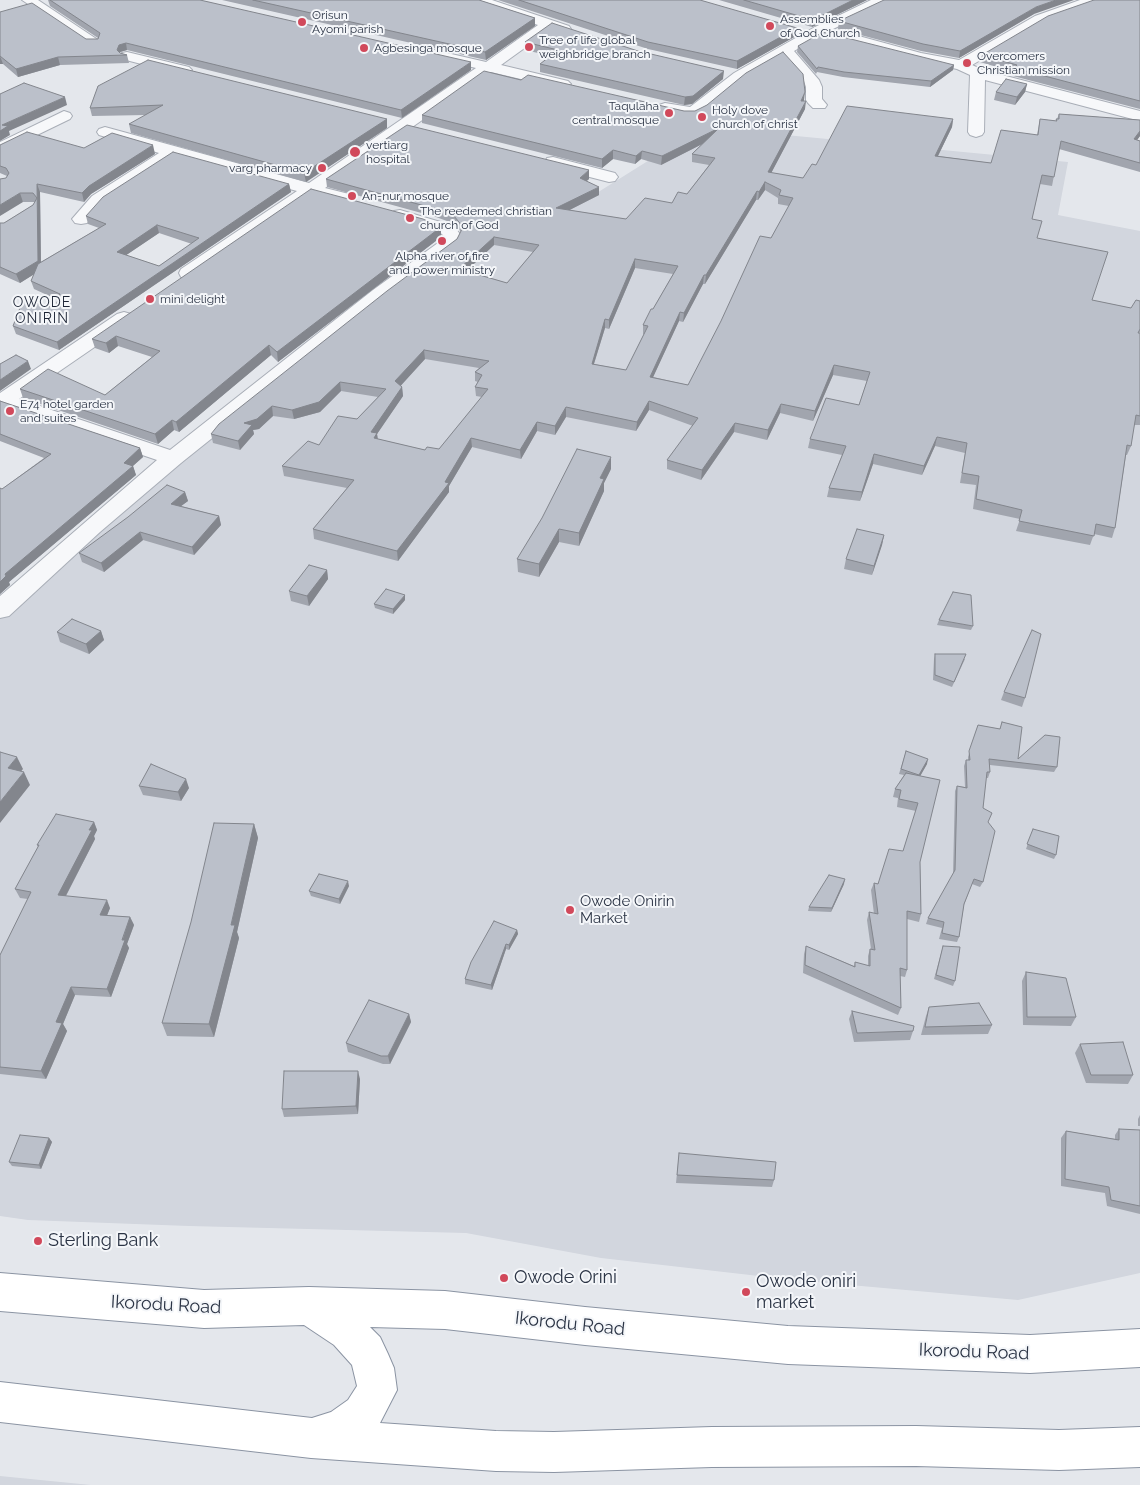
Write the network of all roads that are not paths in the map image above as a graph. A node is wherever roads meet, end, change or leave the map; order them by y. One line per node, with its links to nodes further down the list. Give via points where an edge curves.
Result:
1 (29, 0): 9 (street)
2 (478, 0): 5 (street)
3 (882, 0): 7 (street)
4 (1093, 0): 13 (street, via 1040,19)
5 (549, 24): 8 (street); 14 (street)
6 (795, 28): 7 (street)
7 (817, 32): 10 (street); 13 (street)
8 (582, 35)
9 (94, 42)
10 (786, 51): 18 (street); 20 (street, via 811,80 814,100)
11 (424, 52): 14 (street)
12 (128, 56): 16 (street)
13 (960, 65): 17 (street)
14 (490, 67): 19 (street); 25 (street)
15 (720, 72): 18 (street)
16 (195, 73)
17 (978, 73): 23 (street); 28 (street)
18 (738, 76): 21 (street, via 694,112)
19 (577, 87)
20 (819, 105)
21 (655, 106)
22 (64, 116): 29 (street)
23 (1140, 116)
24 (387, 120): 25 (street)
25 (406, 125): 26 (street); 33 (street)
26 (426, 130)
27 (105, 132): 30 (street)
28 (976, 132)
29 (0, 148)
30 (172, 152): 33 (street); 36 (street, via 110,191)
31 (542, 159): 32 (street)
32 (610, 177)
33 (310, 189): 34 (street); 37 (street)
34 (366, 205)
35 (384, 210): 40 (street, via 440,226 453,238)
36 (81, 219)
37 (170, 286)
38 (138, 308): 39 (street)
39 (2, 402): 40 (street)
40 (173, 458): 41 (street)
41 (0, 610)
42 (0, 1292): 43 (highway, Ikorodu Road, via 204,1309)
43 (309, 1306): 44 (highway, Ikorodu Road, via 444,1310 788,1345 1030,1354); 46 (highway, via 348,1331 366,1351 374,1368 377,1390 362,1414 341,1429)
44 (1140, 1348)
45 (0, 1402): 46 (highway)
46 (311, 1438): 47 (highway, via 554,1452 722,1447)
47 (1140, 1448)

